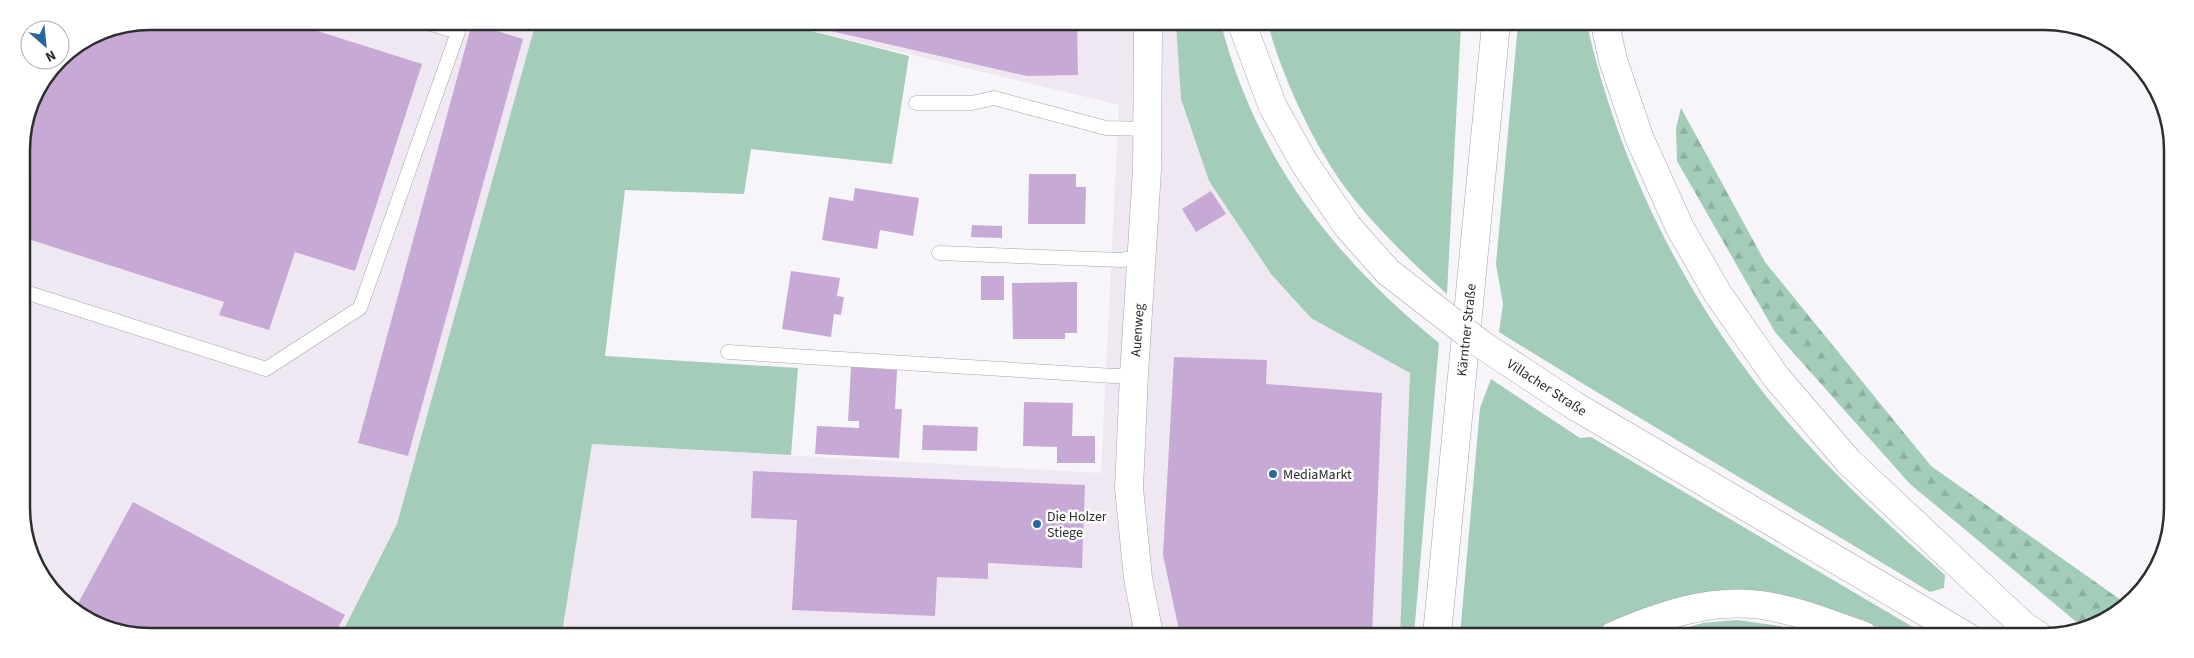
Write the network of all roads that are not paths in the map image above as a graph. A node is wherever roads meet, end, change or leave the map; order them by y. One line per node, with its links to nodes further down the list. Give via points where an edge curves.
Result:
1 (451, 30): 10 (lane, via 458,32 360,308 266,369)
2 (1148, 30): 7 (main road, Auenweg)
3 (1244, 30): 17 (main road, Villacher Straße, bridge, via 1273,107 1305,164 1348,227 1396,278 1481,344 1575,406)
4 (1495, 30): 14 (main road, Kärntner Straße)
5 (1606, 30): 18 (main road, via 1639,137 1680,228 1718,294 1771,369 1848,461)
6 (916, 103): 7 (lane, via 972,103 994,98 1106,128)
7 (1148, 130): 9 (main road, Auenweg)
8 (939, 253): 9 (lane, via 1121,260)
9 (1142, 257): 12 (main road, Auenweg)
10 (30, 293)
11 (728, 352): 12 (lane)
12 (1134, 375): 13 (main road, Auenweg, via 1129,488 1138,578)
13 (1148, 628)
14 (1438, 628)
15 (1632, 628): 16 (main road, via 1705,606 1761,605)
16 (1842, 628)
17 (1952, 628)
18 (2027, 628)

